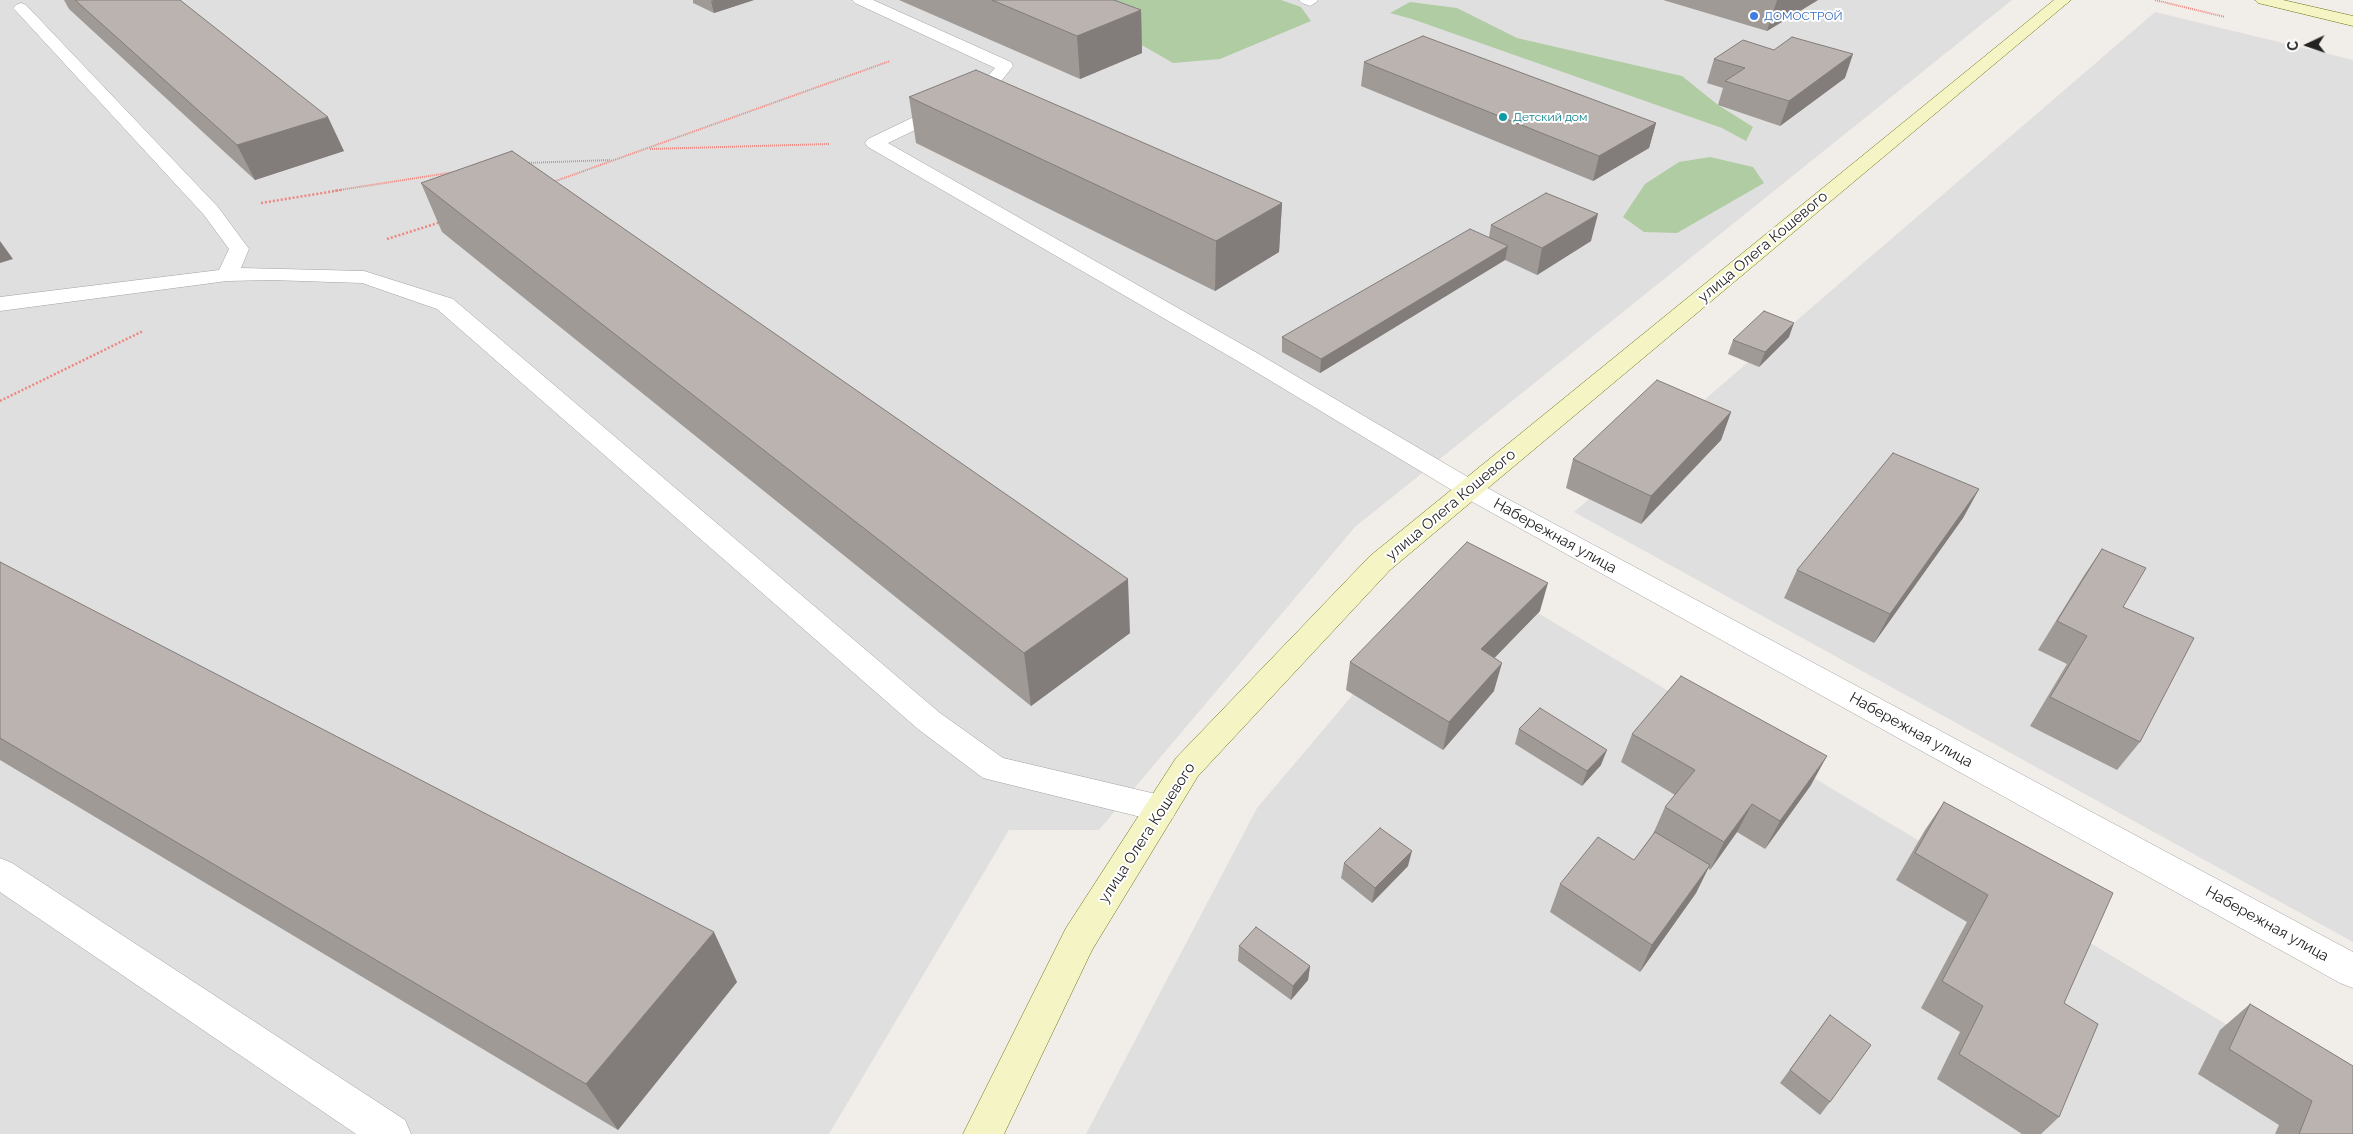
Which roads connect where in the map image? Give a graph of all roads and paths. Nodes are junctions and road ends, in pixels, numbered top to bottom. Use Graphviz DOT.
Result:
graph roads {
  1 [pos="860,0"];
  2 [pos="2063,0"];
  3 [pos="2263,0"];
  4 [pos="21,8"];
  5 [pos="2353,21"];
  6 [pos="948,40"];
  7 [pos="874,143"];
  8 [pos="647,149"];
  9 [pos="614,160"];
  10 [pos="520,163"];
  11 [pos="462,171"];
  12 [pos="551,183"];
  13 [pos="211,211"];
  14 [pos="441,221"];
  15 [pos="385,239"];
  16 [pos="227,275"];
  17 [pos="0,304"];
  18 [pos="149,328"];
  19 [pos="0,401"];
  20 [pos="1469,489"];
  21 [pos="1161,808"];
  22 [pos="0,873"];
  23 [pos="2353,971"];
  24 [pos="391,1134"];
  25 [pos="983,1134"];
  1 -- 6 [label="street"];
  2 -- 20 [label="main road, улица Олега Кошевого"];
  3 -- 5 [label="main road"];
  4 -- 13 [label="street"];
  6 -- 7 [label="street"];
  6 -- 8 [label="path"];
  7 -- 8 [label="path"];
  7 -- 20 [label="street, Набережная улица"];
  8 -- 9 [label="path"];
  9 -- 10 [label="path"];
  9 -- 12 [label="path"];
  11 -- 13 [label="path"];
  13 -- 16 [label="street"];
  14 -- 15 [label="path"];
  16 -- 17 [label="street"];
  16 -- 21 [label="street"];
  18 -- 19 [label="path"];
  20 -- 21 [label="main road, улица Олега Кошевого"];
  20 -- 23 [label="street, Набережная улица"];
  21 -- 25 [label="main road, улица Олега Кошевого"];
  22 -- 24 [label="street"];
}
